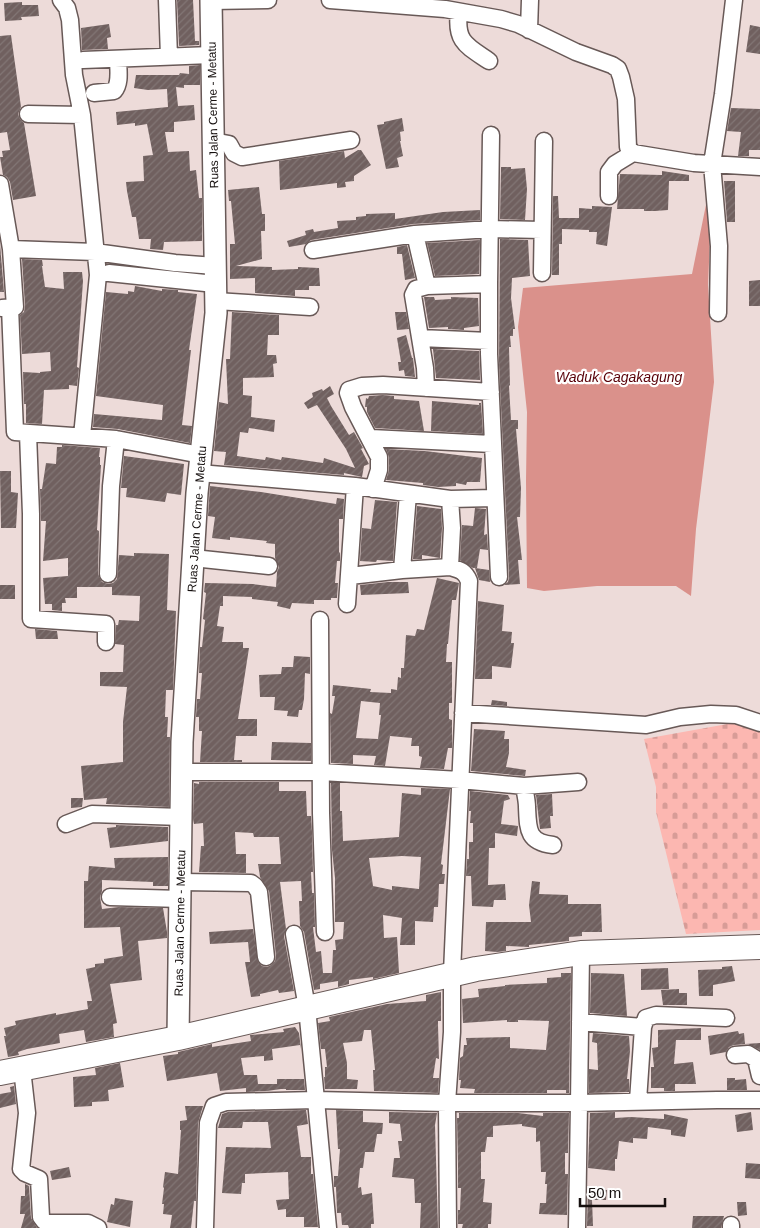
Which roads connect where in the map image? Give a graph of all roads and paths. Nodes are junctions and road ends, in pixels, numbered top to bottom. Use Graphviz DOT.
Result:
graph roads {
  1 [pos="61,0"];
  2 [pos="167,0"];
  3 [pos="268,0"];
  4 [pos="330,0"];
  5 [pos="530,0"];
  6 [pos="734,0"];
  7 [pos="211,1"];
  8 [pos="459,12"];
  9 [pos="529,30"];
  10 [pos="211,55"];
  11 [pos="169,56"];
  12 [pos="118,59"];
  13 [pos="83,60"];
  14 [pos="489,61"];
  15 [pos="94,93"];
  16 [pos="28,114"];
  17 [pos="82,115"];
  18 [pos="491,135"];
  19 [pos="352,140"];
  20 [pos="213,141"];
  21 [pos="544,141"];
  22 [pos="633,153"];
  23 [pos="712,164"];
  24 [pos="760,167"];
  25 [pos="0,184"];
  26 [pos="609,196"];
  27 [pos="490,229"];
  28 [pos="542,230"];
  29 [pos="415,234"];
  30 [pos="11,250"];
  31 [pos="313,250"];
  32 [pos="95,252"];
  33 [pos="109,273"];
  34 [pos="542,273"];
  35 [pos="215,283"];
  36 [pos="489,284"];
  37 [pos="427,286"];
  38 [pos="310,307"];
  39 [pos="5,308"];
  40 [pos="718,312"];
  41 [pos="420,338"];
  42 [pos="489,341"];
  43 [pos="426,388"];
  44 [pos="491,392"];
  45 [pos="14,433"];
  46 [pos="82,436"];
  47 [pos="370,438"];
  48 [pos="116,439"];
  49 [pos="492,444"];
  50 [pos="200,464"];
  51 [pos="355,486"];
  52 [pos="373,489"];
  53 [pos="408,494"];
  54 [pos="494,498"];
  55 [pos="450,499"];
  56 [pos="193,558"];
  57 [pos="269,566"];
  58 [pos="450,567"];
  59 [pos="402,570"];
  60 [pos="108,574"];
  61 [pos="350,576"];
  62 [pos="499,577"];
  63 [pos="347,604"];
  64 [pos="320,620"];
  65 [pos="106,642"];
  66 [pos="464,714"];
  67 [pos="760,723"];
  68 [pos="182,772"];
  69 [pos="321,772"];
  70 [pos="460,780"];
  71 [pos="578,782"];
  72 [pos="524,786"];
  73 [pos="181,817"];
  74 [pos="66,824"];
  75 [pos="553,845"];
  76 [pos="181,890"];
  77 [pos="110,897"];
  78 [pos="325,932"];
  79 [pos="294,934"];
  80 [pos="760,946"];
  81 [pos="581,953"];
  82 [pos="266,957"];
  83 [pos="452,973"];
  84 [pos="306,1008"];
  85 [pos="726,1018"];
  86 [pos="580,1022"];
  87 [pos="643,1028"];
  88 [pos="178,1038"];
  89 [pos="735,1055"];
  90 [pos="11,1071"];
  91 [pos="760,1076"];
  92 [pos="316,1100"];
  93 [pos="760,1100"];
  94 [pos="638,1101"];
  95 [pos="447,1102"];
  96 [pos="579,1103"];
  97 [pos="98,1228"];
  98 [pos="205,1228"];
  99 [pos="328,1228"];
  100 [pos="448,1228"];
  101 [pos="577,1228"];
  1 -- 17 [label="street"];
  2 -- 11 [label="street"];
  3 -- 7 [label="street"];
  4 -- 8 [label="street"];
  5 -- 9 [label="street"];
  6 -- 23 [label="street"];
  7 -- 10 [label="main road, Ruas Jalan Cerme - Metatu"];
  8 -- 9 [label="street"];
  8 -- 14 [label="street"];
  9 -- 22 [label="street"];
  10 -- 11 [label="street"];
  10 -- 20 [label="main road, Ruas Jalan Cerme - Metatu"];
  11 -- 12 [label="street"];
  12 -- 13 [label="street"];
  12 -- 15 [label="street"];
  16 -- 17 [label="street"];
  17 -- 32 [label="street"];
  18 -- 27 [label="street"];
  19 -- 20 [label="street"];
  20 -- 35 [label="main road, Ruas Jalan Cerme - Metatu"];
  21 -- 28 [label="street"];
  22 -- 23 [label="street"];
  22 -- 26 [label="street"];
  23 -- 24 [label="street"];
  23 -- 40 [label="street"];
  25 -- 30 [label="street"];
  27 -- 28 [label="street"];
  27 -- 29 [label="street"];
  27 -- 36 [label="street"];
  28 -- 34 [label="street"];
  29 -- 31 [label="street"];
  29 -- 37 [label="street"];
  30 -- 32 [label="street"];
  30 -- 39 [label="street"];
  32 -- 35 [label="street"];
  32 -- 46 [label="street"];
  33 -- 35 [label="street"];
  35 -- 38 [label="street"];
  35 -- 50 [label="main road, Ruas Jalan Cerme - Metatu"];
  36 -- 37 [label="street"];
  36 -- 42 [label="street"];
  37 -- 41 [label="street"];
  39 -- 45 [label="street"];
  41 -- 42 [label="street"];
  41 -- 43 [label="street"];
  42 -- 44 [label="street"];
  43 -- 44 [label="street"];
  43 -- 47 [label="street"];
  44 -- 49 [label="street"];
  45 -- 46 [label="street"];
  45 -- 65 [label="street"];
  46 -- 48 [label="street"];
  47 -- 49 [label="street"];
  47 -- 52 [label="street"];
  48 -- 50 [label="street"];
  48 -- 60 [label="street"];
  49 -- 54 [label="street"];
  50 -- 51 [label="street"];
  50 -- 56 [label="main road, Ruas Jalan Cerme - Metatu"];
  51 -- 52 [label="street"];
  51 -- 61 [label="street"];
  52 -- 53 [label="street"];
  53 -- 55 [label="street"];
  53 -- 59 [label="street"];
  54 -- 55 [label="street"];
  54 -- 62 [label="street"];
  55 -- 58 [label="street"];
  56 -- 57 [label="street"];
  56 -- 68 [label="main road, Ruas Jalan Cerme - Metatu"];
  58 -- 59 [label="street"];
  58 -- 66 [label="street"];
  59 -- 61 [label="street"];
  61 -- 63 [label="street"];
  64 -- 69 [label="street"];
  66 -- 67 [label="street"];
  66 -- 70 [label="street"];
  68 -- 69 [label="street"];
  68 -- 73 [label="main road, Ruas Jalan Cerme - Metatu"];
  69 -- 70 [label="street"];
  69 -- 78 [label="street"];
  70 -- 72 [label="street"];
  70 -- 83 [label="street"];
  71 -- 72 [label="street"];
  72 -- 75 [label="street"];
  73 -- 74 [label="street"];
  73 -- 76 [label="main road, Ruas Jalan Cerme - Metatu"];
  76 -- 77 [label="street"];
  76 -- 82 [label="street"];
  76 -- 88 [label="main road, Ruas Jalan Cerme - Metatu"];
  79 -- 84 [label="street"];
  80 -- 81 [label="highway"];
  81 -- 83 [label="highway"];
  81 -- 86 [label="street"];
  83 -- 84 [label="highway"];
  83 -- 95 [label="street"];
  84 -- 88 [label="highway"];
  84 -- 92 [label="street"];
  85 -- 87 [label="street"];
  86 -- 87 [label="street"];
  86 -- 96 [label="street"];
  87 -- 94 [label="street"];
  88 -- 90 [label="highway"];
  89 -- 91 [label="street"];
  90 -- 97 [label="street"];
  92 -- 95 [label="street"];
  92 -- 98 [label="street"];
  92 -- 99 [label="street"];
  93 -- 94 [label="street"];
  94 -- 96 [label="street"];
  95 -- 96 [label="street"];
  95 -- 100 [label="street"];
  96 -- 101 [label="street"];
}
